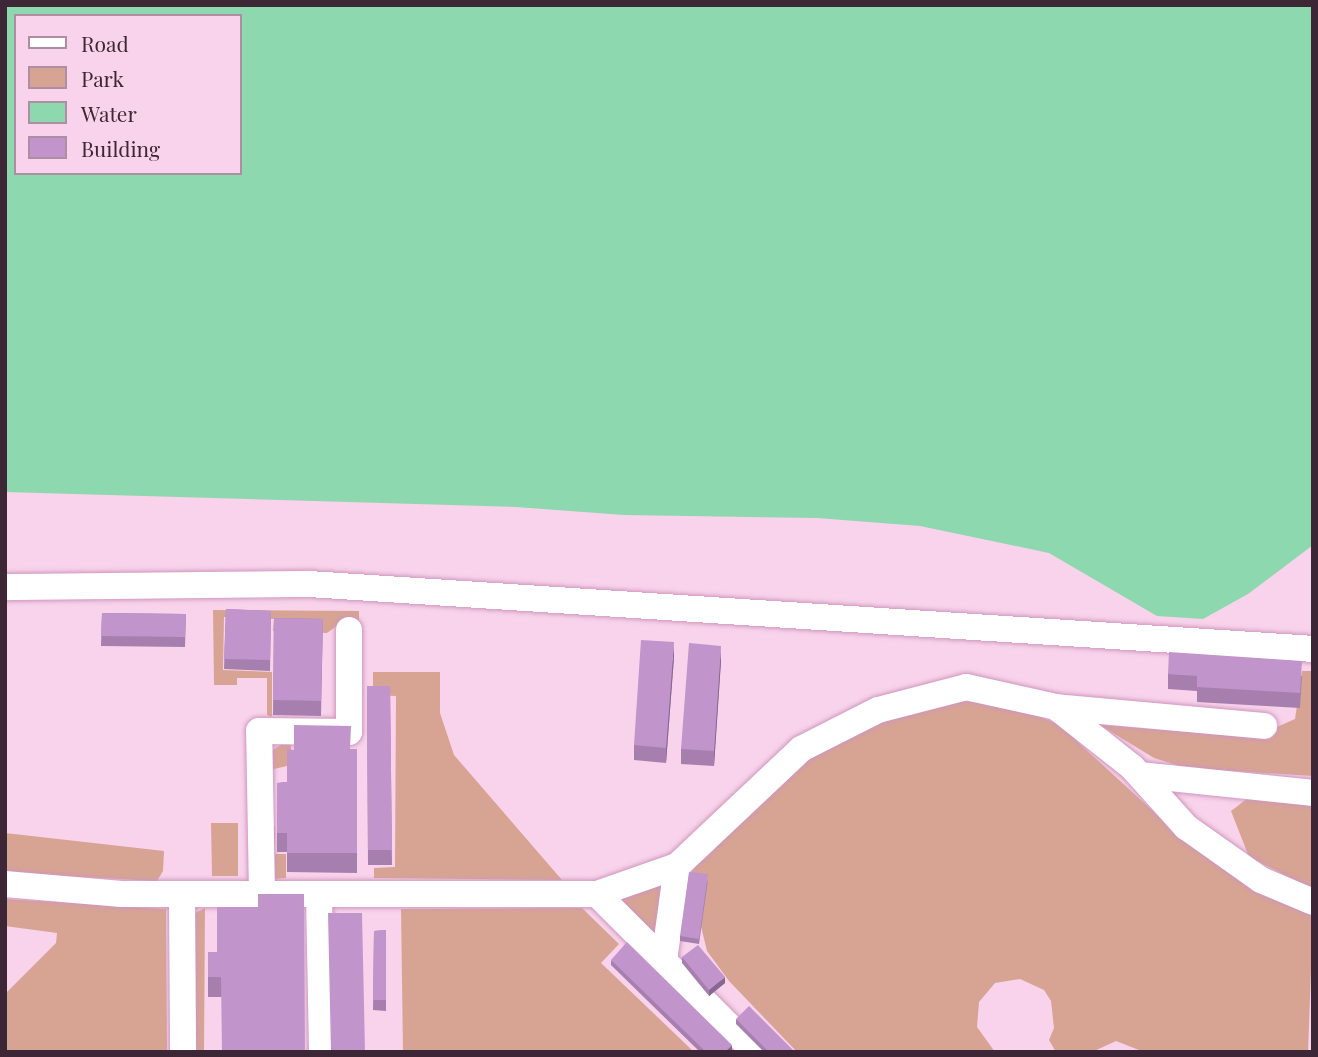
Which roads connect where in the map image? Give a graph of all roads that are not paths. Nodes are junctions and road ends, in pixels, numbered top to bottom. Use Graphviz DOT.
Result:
graph roads {
  1 [pos="5,587"];
  2 [pos="349,629"];
  3 [pos="1313,649"];
  4 [pos="1056,707"];
  5 [pos="1264,726"];
  6 [pos="1140,775"];
  7 [pos="1313,793"];
  8 [pos="677,866"];
  9 [pos="5,884"];
  10 [pos="597,894"];
  11 [pos="182,895"];
  12 [pos="262,895"];
  13 [pos="319,895"];
  14 [pos="1313,902"];
  15 [pos="664,961"];
  16 [pos="752,1051"];
  17 [pos="183,1052"];
  18 [pos="322,1052"];
  1 -- 3 [label="lane"];
  2 -- 12 [label="lane"];
  4 -- 5 [label="lane"];
  4 -- 6 [label="lane"];
  4 -- 8 [label="lane"];
  6 -- 7 [label="lane"];
  6 -- 14 [label="lane"];
  8 -- 10 [label="lane"];
  8 -- 15 [label="lane"];
  9 -- 11 [label="lane"];
  10 -- 13 [label="lane"];
  10 -- 15 [label="lane"];
  11 -- 12 [label="lane"];
  11 -- 17 [label="lane"];
  12 -- 13 [label="lane"];
  13 -- 18 [label="lane"];
  15 -- 16 [label="lane"];
}
